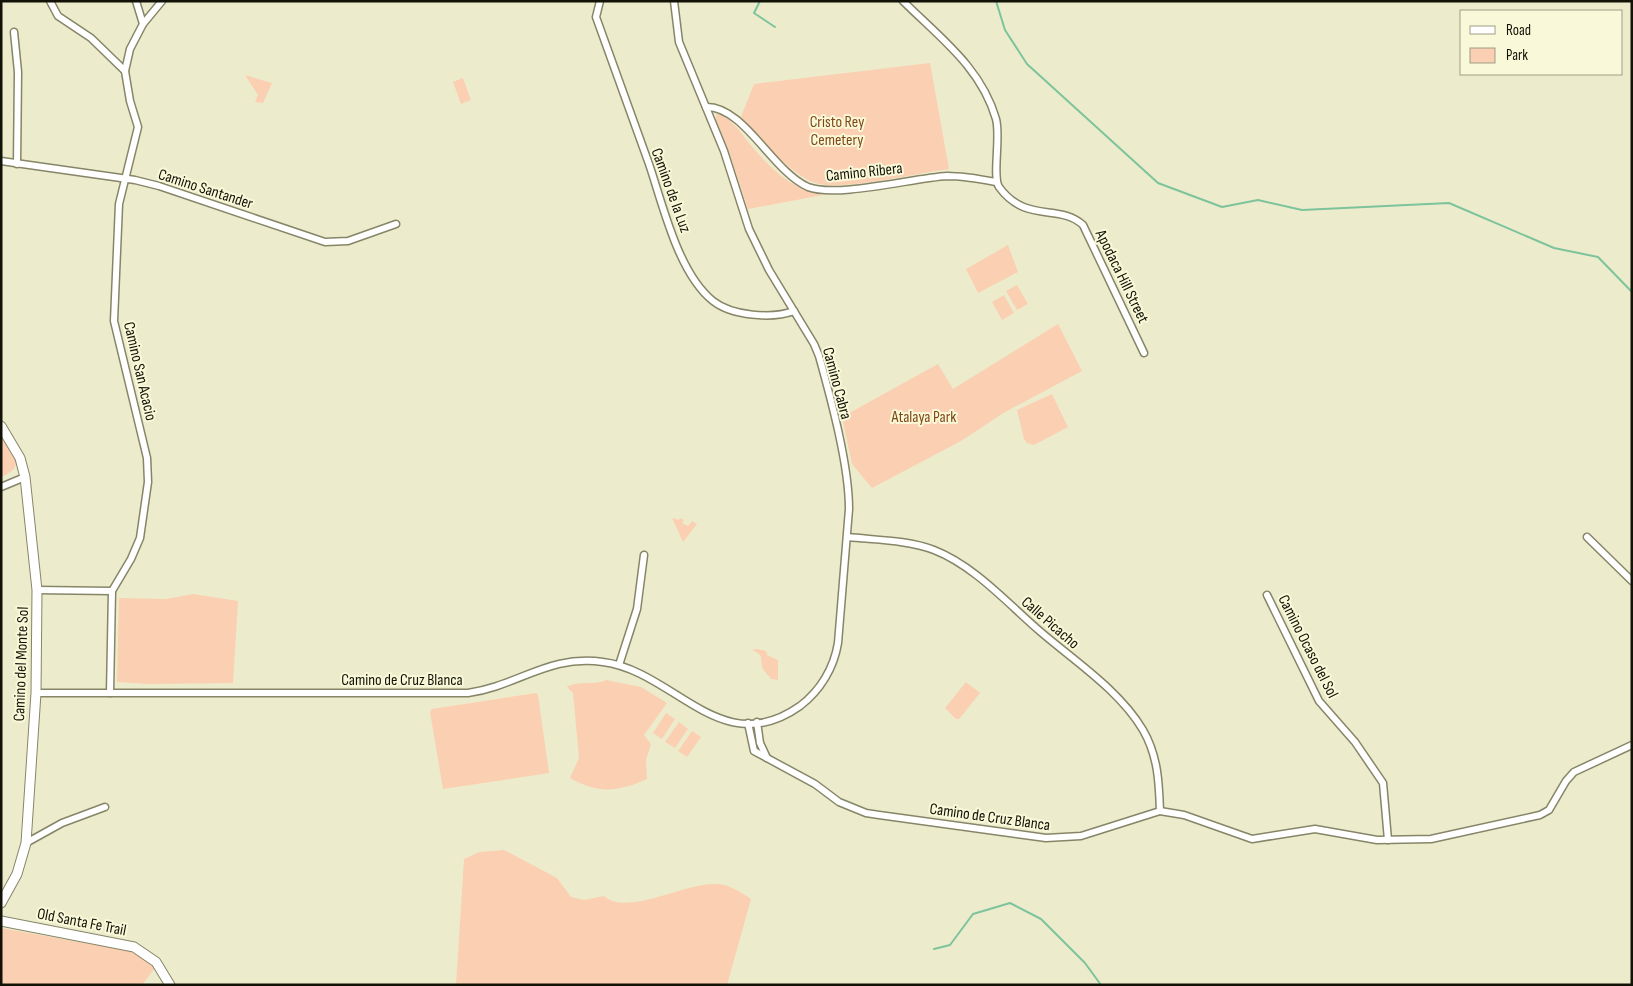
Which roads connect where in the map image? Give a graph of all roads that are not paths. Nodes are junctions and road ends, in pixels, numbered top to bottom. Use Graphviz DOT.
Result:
graph roads {
  1 [pos="50,1"];
  2 [pos="136,1"];
  3 [pos="162,1"];
  4 [pos="600,1"];
  5 [pos="674,1"];
  6 [pos="903,1"];
  7 [pos="143,24"];
  8 [pos="14,32"];
  9 [pos="125,71"];
  10 [pos="706,107"];
  11 [pos="1,161"];
  12 [pos="17,164"];
  13 [pos="126,180"];
  14 [pos="996,182"];
  15 [pos="396,224"];
  16 [pos="794,311"];
  17 [pos="1144,353"];
  18 [pos="1,426"];
  19 [pos="25,477"];
  20 [pos="1,487"];
  21 [pos="848,537"];
  22 [pos="1587,537"];
  23 [pos="644,555"];
  24 [pos="1632,581"];
  25 [pos="37,590"];
  26 [pos="112,591"];
  27 [pos="1268,595"];
  28 [pos="619,665"];
  29 [pos="36,693"];
  30 [pos="110,693"];
  31 [pos="752,723"];
  32 [pos="1632,745"];
  33 [pos="105,807"];
  34 [pos="1160,811"];
  35 [pos="1388,840"];
  36 [pos="26,843"];
  37 [pos="1,903"];
  38 [pos="1,921"];
  39 [pos="170,984"];
  1 -- 9 [label="street"];
  2 -- 7 [label="street"];
  3 -- 7 [label="street, Camino San Acacio"];
  4 -- 16 [label="street, Camino de la Luz"];
  5 -- 10 [label="street, Camino Cabra"];
  6 -- 14 [label="street"];
  7 -- 9 [label="street, Camino San Acacio"];
  8 -- 12 [label="street"];
  9 -- 13 [label="street, Camino San Acacio"];
  10 -- 14 [label="street, Camino Ribera"];
  10 -- 16 [label="street, Camino Cabra"];
  11 -- 12 [label="street, Camino Santander"];
  12 -- 13 [label="street, Camino Santander"];
  13 -- 15 [label="street, Camino Santander"];
  13 -- 26 [label="street, Camino San Acacio"];
  14 -- 17 [label="street, Apodaca Hill Street"];
  16 -- 21 [label="street, Camino Cabra"];
  18 -- 19 [label="street, Camino del Monte Sol"];
  19 -- 20 [label="street"];
  19 -- 25 [label="street, Camino del Monte Sol"];
  21 -- 31 [label="street, Camino Cabra"];
  21 -- 34 [label="street, Calle Picacho"];
  22 -- 24 [label="street"];
  23 -- 28 [label="street"];
  25 -- 26 [label="street"];
  25 -- 29 [label="street, Camino del Monte Sol"];
  26 -- 30 [label="street, Camino San Acacio"];
  27 -- 35 [label="street, Camino Ocaso del Sol"];
  28 -- 30 [label="street, Camino de Cruz Blanca"];
  28 -- 31 [label="street, Camino de Cruz Blanca"];
  29 -- 30 [label="street, Camino de Cruz Blanca"];
  29 -- 36 [label="street, Camino del Monte Sol"];
  31 -- 34 [label="street, Camino de Cruz Blanca"];
  32 -- 35 [label="street, Camino de Cruz Blanca"];
  33 -- 36 [label="street"];
  34 -- 35 [label="street, Camino de Cruz Blanca"];
  36 -- 37 [label="street, Camino del Monte Sol"];
  38 -- 39 [label="street, Old Santa Fe Trail"];
}
